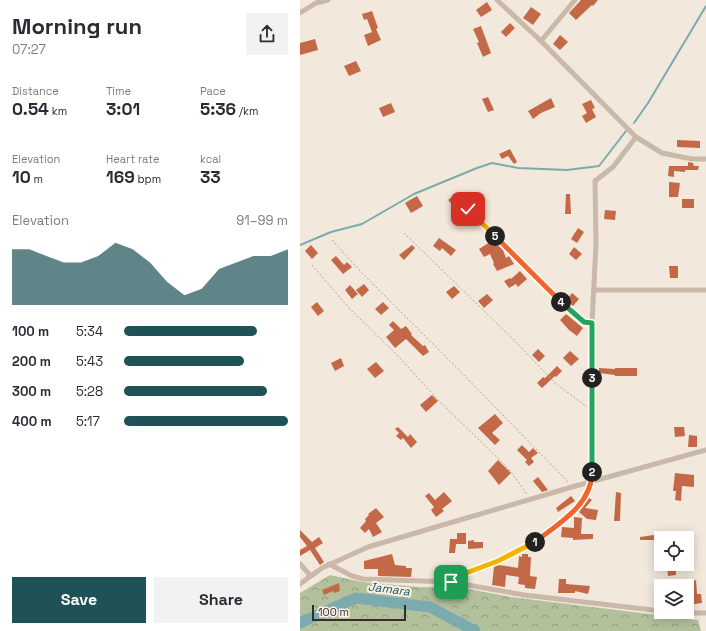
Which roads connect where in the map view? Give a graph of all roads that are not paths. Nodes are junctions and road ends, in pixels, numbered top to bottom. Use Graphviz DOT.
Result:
graph roads {
  1 [pos="328,0"];
  2 [pos="497,0"];
  3 [pos="575,0"];
  4 [pos="300,12"];
  5 [pos="541,41"];
  6 [pos="636,137"];
  7 [pos="706,159"];
  8 [pos="468,209"];
  9 [pos="594,290"];
  10 [pos="706,290"];
  11 [pos="592,323"];
  12 [pos="706,450"];
  13 [pos="592,481"];
  14 [pos="300,564"];
  15 [pos="329,564"];
  16 [pos="311,576"];
  17 [pos="300,580"];
  18 [pos="451,582"];
  19 [pos="300,584"];
  20 [pos="654,610"];
  21 [pos="694,613"];
  22 [pos="706,613"];
  1 -- 4 [label="street"];
  2 -- 5 [label="street"];
  3 -- 5 [label="street"];
  5 -- 6 [label="street"];
  6 -- 7 [label="street"];
  6 -- 9 [label="street"];
  8 -- 11 [label="street"];
  9 -- 10 [label="street"];
  9 -- 11 [label="street"];
  11 -- 13 [label="street"];
  12 -- 13 [label="street"];
  13 -- 15 [label="street"];
  13 -- 18 [label="street"];
  14 -- 16 [label="street"];
  15 -- 16 [label="street"];
  15 -- 18 [label="street"];
  16 -- 17 [label="street"];
  16 -- 19 [label="street"];
  18 -- 20 [label="street"];
  21 -- 22 [label="street"];
}
